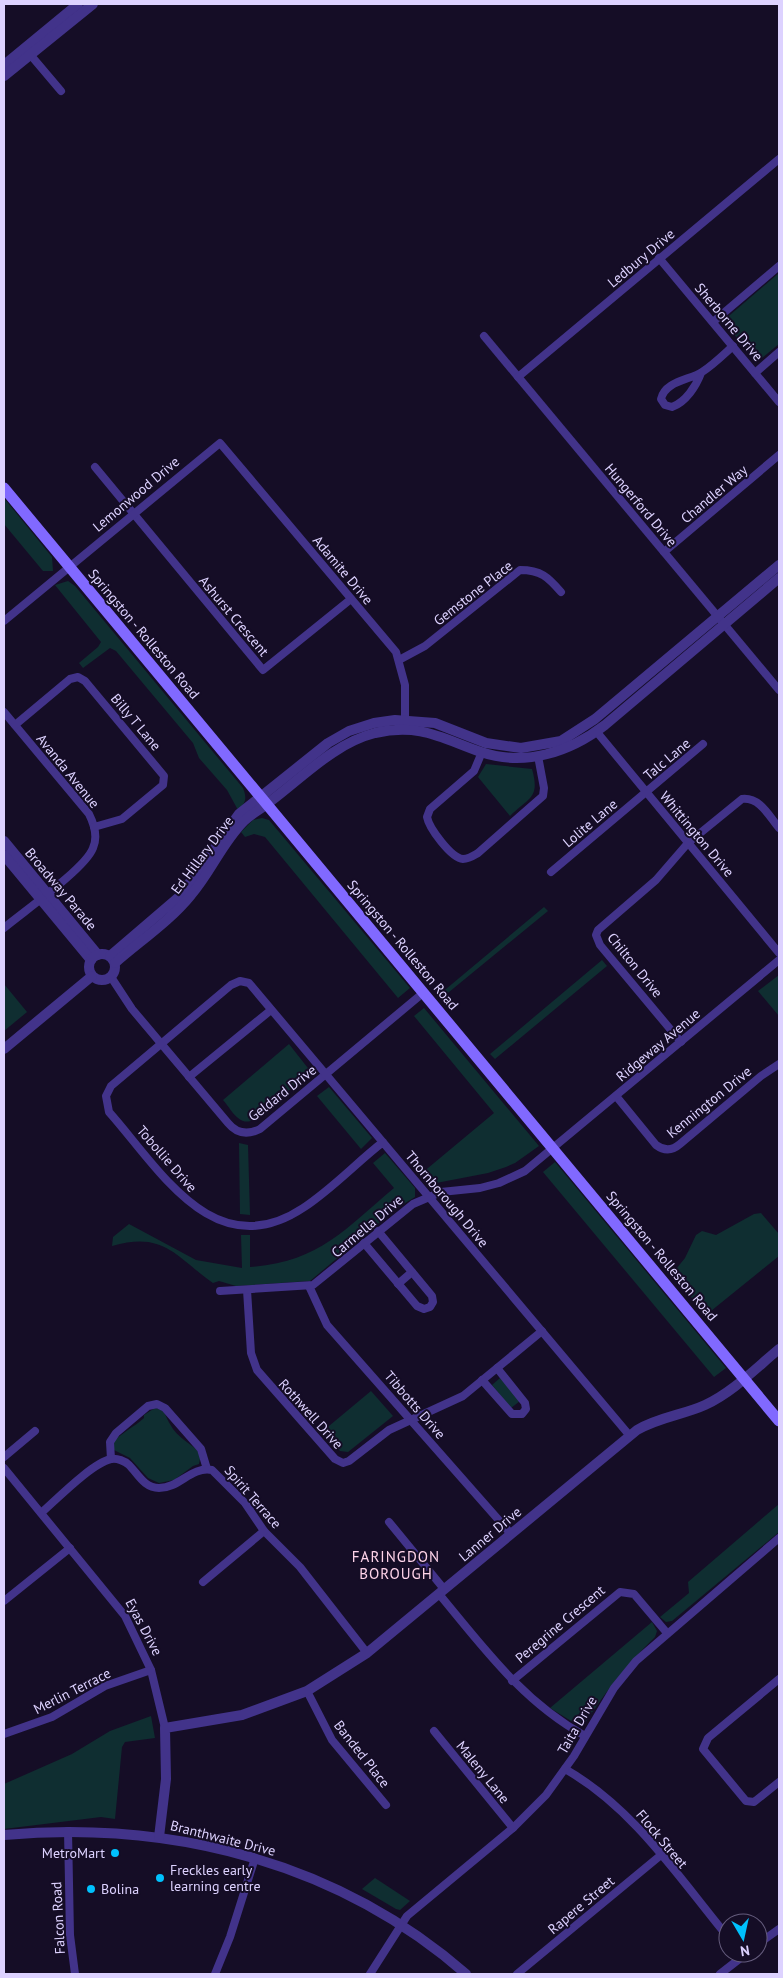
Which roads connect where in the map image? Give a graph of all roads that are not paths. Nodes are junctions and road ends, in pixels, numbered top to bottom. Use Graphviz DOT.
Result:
graph roads {
  1 [pos="78,4"];
  2 [pos="93,4"];
  3 [pos="28,52"];
  4 [pos="4,65"];
  5 [pos="4,76"];
  6 [pos="61,92"];
  7 [pos="779,159"];
  8 [pos="659,258"];
  9 [pos="779,266"];
  10 [pos="713,322"];
  11 [pos="484,336"];
  12 [pos="732,346"];
  13 [pos="779,352"];
  14 [pos="701,373"];
  15 [pos="755,373"];
  16 [pos="518,377"];
  17 [pos="779,402"];
  18 [pos="220,442"];
  19 [pos="779,456"];
  20 [pos="95,467"];
  21 [pos="4,488"];
  22 [pos="133,514"];
  23 [pos="664,552"];
  24 [pos="779,565"];
  25 [pos="69,566"];
  26 [pos="779,578"];
  27 [pos="561,592"];
  28 [pos="351,599"];
  29 [pos="721,620"];
  30 [pos="4,621"];
  31 [pos="685,650"];
  32 [pos="399,660"];
  33 [pos="779,690"];
  34 [pos="4,712"];
  35 [pos="15,725"];
  36 [pos="405,725"];
  37 [pos="596,732"];
  38 [pos="704,744"];
  39 [pos="482,752"];
  40 [pos="538,756"];
  41 [pos="646,792"];
  42 [pos="264,800"];
  43 [pos="94,827"];
  44 [pos="779,828"];
  45 [pos="4,841"];
  46 [pos="688,843"];
  47 [pos="4,855"];
  48 [pos="551,872"];
  49 [pos="43,895"];
  50 [pos="4,928"];
  51 [pos="779,953"];
  52 [pos="94,957"];
  53 [pos="112,959"];
  54 [pos="779,960"];
  55 [pos="92,976"];
  56 [pos="111,977"];
  57 [pos="244,981"];
  58 [pos="423,993"];
  59 [pos="271,1010"];
  60 [pos="681,1042"];
  61 [pos="161,1044"];
  62 [pos="4,1049"];
  63 [pos="779,1064"];
  64 [pos="326,1074"];
  65 [pos="189,1077"];
  66 [pos="616,1096"];
  67 [pos="383,1142"];
  68 [pos="553,1149"];
  69 [pos="428,1196"];
  70 [pos="378,1231"];
  71 [pos="364,1243"];
  72 [pos="412,1272"];
  73 [pos="398,1284"];
  74 [pos="310,1286"];
  75 [pos="220,1290"];
  76 [pos="247,1290"];
  77 [pos="542,1331"];
  78 [pos="779,1349"];
  79 [pos="497,1368"];
  80 [pos="744,1378"];
  81 [pos="482,1380"];
  82 [pos="411,1420"];
  83 [pos="779,1421"];
  84 [pos="35,1431"];
  85 [pos="630,1436"];
  86 [pos="4,1457"];
  87 [pos="111,1459"];
  88 [pos="4,1468"];
  89 [pos="207,1470"];
  90 [pos="40,1513"];
  91 [pos="389,1522"];
  92 [pos="264,1531"];
  93 [pos="511,1534"];
  94 [pos="779,1538"];
  95 [pos="70,1548"];
  96 [pos="203,1582"];
  97 [pos="442,1592"];
  98 [pos="4,1601"];
  99 [pos="667,1633"];
  100 [pos="367,1653"];
  101 [pos="151,1670"];
  102 [pos="779,1679"];
  103 [pos="512,1681"];
  104 [pos="306,1691"];
  105 [pos="165,1728"];
  106 [pos="434,1731"];
  107 [pos="4,1734"];
  108 [pos="585,1736"];
  109 [pos="565,1769"];
  110 [pos="779,1782"];
  111 [pos="386,1805"];
  112 [pos="513,1828"];
  113 [pos="68,1831"];
  114 [pos="4,1835"];
  115 [pos="159,1837"];
  116 [pos="661,1855"];
  117 [pos="255,1858"];
  118 [pos="718,1925"];
  119 [pos="400,1926"];
  120 [pos="779,1929"];
  121 [pos="768,1937"];
  122 [pos="733,1963"];
  123 [pos="75,1974"];
  124 [pos="215,1974"];
  125 [pos="370,1974"];
  126 [pos="466,1974"];
  127 [pos="517,1974"];
  128 [pos="720,1974"];
  1 -- 3 [label="street"];
  2 -- 3 [label="street"];
  3 -- 4 [label="street"];
  3 -- 5 [label="street"];
  3 -- 6 [label="street"];
  7 -- 8 [label="street, Ledbury Drive"];
  8 -- 10 [label="street, Sherborne Drive"];
  8 -- 16 [label="street, Ledbury Drive"];
  9 -- 10 [label="street"];
  10 -- 12 [label="street, Sherborne Drive"];
  11 -- 16 [label="street, Hungerford Drive"];
  12 -- 14 [label="street"];
  12 -- 15 [label="street, Sherborne Drive"];
  13 -- 15 [label="street"];
  14 -- 14 [label="street"];
  15 -- 17 [label="street, Sherborne Drive"];
  16 -- 23 [label="street, Hungerford Drive"];
  18 -- 22 [label="street, Lemonwood Drive"];
  18 -- 28 [label="street, Adamite Drive"];
  19 -- 23 [label="street, Chandler Way"];
  20 -- 22 [label="street"];
  21 -- 25 [label="main road, Springston - Rolleston Road"];
  22 -- 25 [label="street, Lemonwood Drive"];
  22 -- 28 [label="street, Ashurst Crescent"];
  23 -- 29 [label="street, Hungerford Drive"];
  24 -- 29 [label="street"];
  25 -- 30 [label="street, Lemonwood Drive"];
  25 -- 42 [label="main road, Springston - Rolleston Road"];
  26 -- 29 [label="street"];
  27 -- 32 [label="street, Gemstone Place"];
  28 -- 32 [label="street, Adamite Drive"];
  29 -- 31 [label="street"];
  29 -- 33 [label="street, Hungerford Drive"];
  31 -- 36 [label="street"];
  31 -- 37 [label="street"];
  32 -- 36 [label="street, Adamite Drive"];
  34 -- 35 [label="street, Avanda Avenue"];
  35 -- 43 [label="street, Avanda Avenue"];
  35 -- 43 [label="street, Billy T Lane"];
  36 -- 39 [label="street"];
  36 -- 42 [label="street, Ed Hillary Drive"];
  37 -- 40 [label="street"];
  37 -- 41 [label="street, Whittington Drive"];
  38 -- 41 [label="street, Talc Lane"];
  39 -- 40 [label="street"];
  39 -- 40 [label="street"];
  41 -- 46 [label="street, Whittington Drive"];
  41 -- 48 [label="street, Lolite Lane"];
  42 -- 53 [label="street, Ed Hillary Drive"];
  42 -- 58 [label="main road, Springston - Rolleston Road"];
  43 -- 49 [label="street, Avanda Avenue"];
  44 -- 46 [label="street"];
  45 -- 49 [label="street, Broadway Parade"];
  46 -- 51 [label="street, Whittington Drive"];
  46 -- 60 [label="street, Chilton Drive"];
  47 -- 49 [label="street, Broadway Parade"];
  49 -- 50 [label="street, Avanda Avenue"];
  49 -- 52 [label="street, Broadway Parade"];
  52 -- 53 [label="street"];
  52 -- 55 [label="street"];
  53 -- 56 [label="street"];
  54 -- 60 [label="street, Ridgeway Avenue"];
  55 -- 56 [label="street"];
  55 -- 62 [label="street"];
  56 -- 61 [label="street, Geldard Drive"];
  57 -- 59 [label="street, Thornborough Drive"];
  57 -- 61 [label="street, Tobollie Drive"];
  58 -- 64 [label="street, Geldard Drive"];
  58 -- 68 [label="main road, Springston - Rolleston Road"];
  59 -- 64 [label="street, Thornborough Drive"];
  59 -- 65 [label="street"];
  60 -- 66 [label="street, Ridgeway Avenue"];
  61 -- 65 [label="street, Geldard Drive"];
  61 -- 67 [label="street, Tobollie Drive"];
  63 -- 66 [label="street, Kennington Drive"];
  64 -- 65 [label="street, Geldard Drive"];
  64 -- 67 [label="street, Thornborough Drive"];
  66 -- 68 [label="street, Ridgeway Avenue"];
  67 -- 69 [label="street, Thornborough Drive"];
  68 -- 69 [label="street, Carmella Drive"];
  68 -- 80 [label="main road, Springston - Rolleston Road"];
  69 -- 70 [label="street, Carmella Drive"];
  69 -- 77 [label="street, Thornborough Drive"];
  70 -- 71 [label="street, Carmella Drive"];
  70 -- 72 [label="street"];
  71 -- 73 [label="street"];
  71 -- 74 [label="street, Carmella Drive"];
  72 -- 73 [label="street"];
  72 -- 73 [label="street"];
  74 -- 76 [label="street"];
  74 -- 82 [label="street, Tibbotts Drive"];
  75 -- 76 [label="street"];
  76 -- 82 [label="street, Rothwell Drive"];
  77 -- 79 [label="street, Rothwell Drive"];
  77 -- 85 [label="street, Thornborough Drive"];
  78 -- 80 [label="street, Lanner Drive"];
  79 -- 81 [label="street, Rothwell Drive"];
  79 -- 81 [label="street"];
  80 -- 83 [label="main road, Springston - Rolleston Road"];
  80 -- 85 [label="street, Lanner Drive"];
  81 -- 82 [label="street, Rothwell Drive"];
  82 -- 93 [label="street, Tibbotts Drive"];
  84 -- 86 [label="street"];
  85 -- 93 [label="street, Lanner Drive"];
  87 -- 89 [label="street, Spirit Terrace"];
  87 -- 89 [label="street"];
  87 -- 90 [label="street"];
  88 -- 90 [label="street, Eyas Drive"];
  89 -- 92 [label="street, Spirit Terrace"];
  90 -- 95 [label="street, Eyas Drive"];
  91 -- 97 [label="street"];
  92 -- 96 [label="street"];
  92 -- 100 [label="street, Spirit Terrace"];
  93 -- 97 [label="street, Lanner Drive"];
  94 -- 99 [label="street, Taita Drive"];
  95 -- 98 [label="street"];
  95 -- 101 [label="street, Eyas Drive"];
  97 -- 100 [label="street, Lanner Drive"];
  97 -- 103 [label="street"];
  99 -- 103 [label="street, Peregrine Crescent"];
  99 -- 108 [label="street, Taita Drive"];
  100 -- 104 [label="street, Lanner Drive"];
  101 -- 105 [label="street, Eyas Drive"];
  101 -- 107 [label="street, Merlin Terrace"];
  102 -- 110 [label="street"];
  103 -- 108 [label="street"];
  104 -- 105 [label="street, Lanner Drive"];
  104 -- 111 [label="street, Banded Place"];
  105 -- 115 [label="street, Eyas Drive"];
  106 -- 112 [label="street, Maleny Lane"];
  108 -- 109 [label="street, Taita Drive"];
  109 -- 112 [label="street, Taita Drive"];
  109 -- 116 [label="street, Flock Street"];
  112 -- 119 [label="street, Taita Drive"];
  113 -- 114 [label="street, Branthwaite Drive"];
  113 -- 115 [label="street, Branthwaite Drive"];
  113 -- 123 [label="street, Falcon Road"];
  115 -- 117 [label="street, Branthwaite Drive"];
  116 -- 118 [label="street, Flock Street"];
  116 -- 127 [label="street, Rapere Street"];
  117 -- 119 [label="street, Branthwaite Drive"];
  117 -- 124 [label="street"];
  119 -- 125 [label="street, Taita Drive"];
  119 -- 126 [label="street, Branthwaite Drive"];
  120 -- 121 [label="street"];
  122 -- 128 [label="street"];
}
